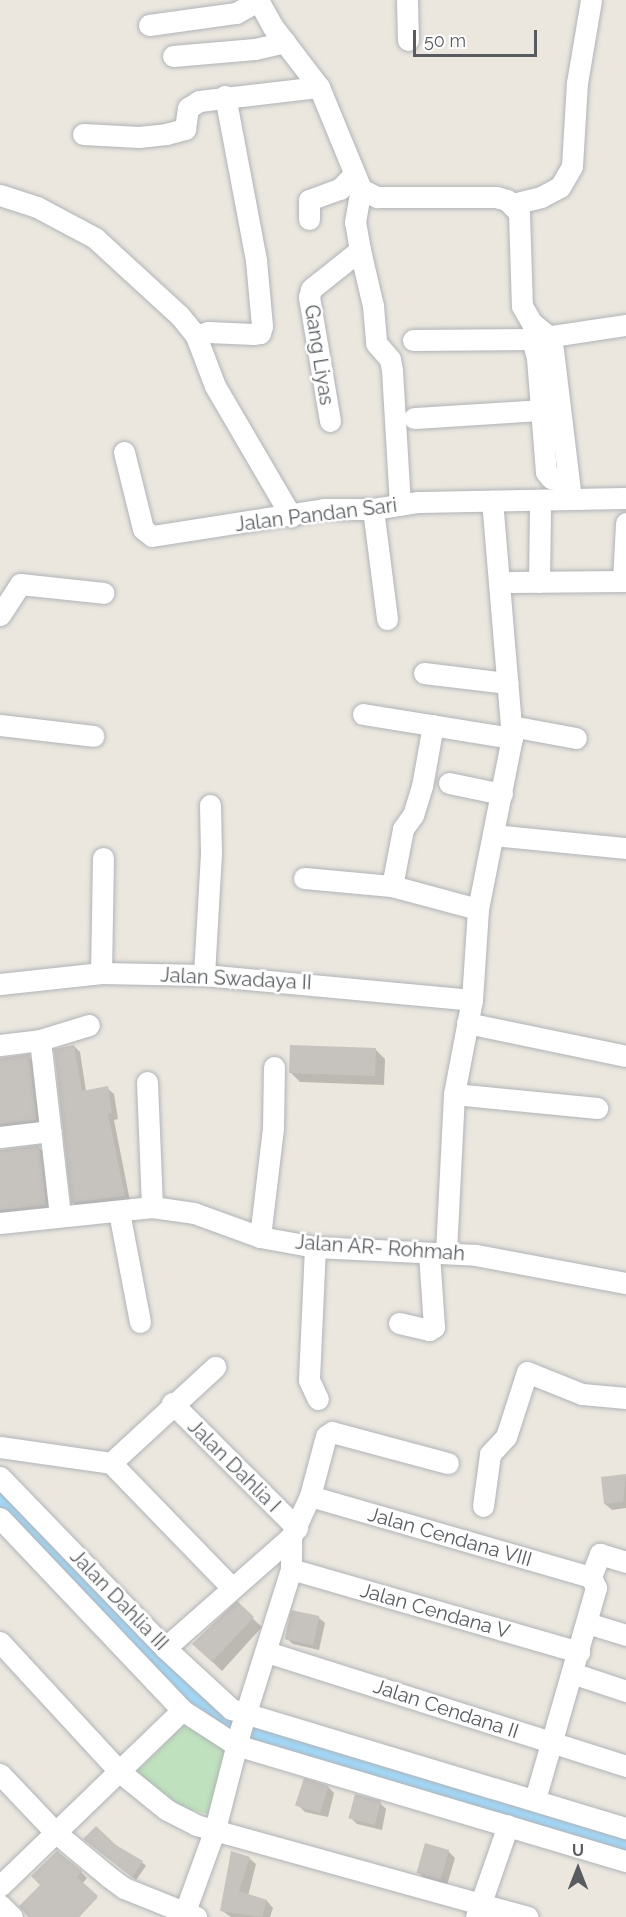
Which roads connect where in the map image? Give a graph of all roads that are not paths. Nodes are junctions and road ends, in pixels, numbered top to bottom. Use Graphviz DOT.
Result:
graph roads {
  1 [pos="258,0"];
  2 [pos="407,0"];
  3 [pos="591,0"];
  4 [pos="149,25"];
  5 [pos="408,40"];
  6 [pos="285,42"];
  7 [pos="173,56"];
  8 [pos="319,87"];
  9 [pos="225,96"];
  10 [pos="83,134"];
  11 [pos="357,190"];
  12 [pos="0,195"];
  13 [pos="513,204"];
  14 [pos="309,219"];
  15 [pos="360,250"];
  16 [pos="626,325"];
  17 [pos="196,336"];
  18 [pos="539,337"];
  19 [pos="413,340"];
  20 [pos="542,410"];
  21 [pos="414,418"];
  22 [pos="330,421"];
  23 [pos="124,452"];
  24 [pos="570,490"];
  25 [pos="626,498"];
  26 [pos="492,501"];
  27 [pos="400,505"];
  28 [pos="373,510"];
  29 [pos="540,511"];
  30 [pos="291,516"];
  31 [pos="626,523"];
  32 [pos="625,581"];
  33 [pos="510,582"];
  34 [pos="539,582"];
  35 [pos="104,593"];
  36 [pos="0,615"];
  37 [pos="387,619"];
  38 [pos="424,673"];
  39 [pos="507,683"];
  40 [pos="363,714"];
  41 [pos="0,725"];
  42 [pos="432,725"];
  43 [pos="511,732"];
  44 [pos="93,736"];
  45 [pos="576,738"];
  46 [pos="448,783"];
  47 [pos="502,794"];
  48 [pos="210,805"];
  49 [pos="492,835"];
  50 [pos="626,848"];
  51 [pos="103,858"];
  52 [pos="304,878"];
  53 [pos="392,886"];
  54 [pos="478,909"];
  55 [pos="101,973"];
  56 [pos="204,975"];
  57 [pos="0,984"];
  58 [pos="472,1000"];
  59 [pos="466,1023"];
  60 [pos="89,1025"];
  61 [pos="40,1040"];
  62 [pos="0,1045"];
  63 [pos="626,1056"];
  64 [pos="274,1067"];
  65 [pos="147,1082"];
  66 [pos="454,1094"];
  67 [pos="597,1108"];
  68 [pos="51,1131"];
  69 [pos="0,1137"];
  70 [pos="152,1207"];
  71 [pos="109,1212"];
  72 [pos="60,1215"];
  73 [pos="0,1223"];
  74 [pos="260,1237"];
  75 [pos="315,1247"];
  76 [pos="438,1252"];
  77 [pos="626,1283"];
  78 [pos="140,1322"];
  79 [pos="399,1323"];
  80 [pos="215,1367"];
  81 [pos="626,1398"];
  82 [pos="318,1399"];
  83 [pos="172,1403"];
  84 [pos="0,1447"];
  85 [pos="111,1463"];
  86 [pos="448,1463"];
  87 [pos="0,1477"];
  88 [pos="310,1496"];
  89 [pos="483,1506"];
  90 [pos="0,1518"];
  91 [pos="294,1532"];
  92 [pos="626,1562"];
  93 [pos="291,1569"];
  94 [pos="591,1577"];
  95 [pos="226,1582"];
  96 [pos="586,1623"];
  97 [pos="626,1635"];
  98 [pos="0,1642"];
  99 [pos="165,1648"];
  100 [pos="267,1652"];
  101 [pos="579,1652"];
  102 [pos="572,1673"];
  103 [pos="626,1691"];
  104 [pos="182,1710"];
  105 [pos="240,1732"];
  106 [pos="553,1743"];
  107 [pos="626,1766"];
  108 [pos="120,1772"];
  109 [pos="0,1774"];
  110 [pos="535,1799"];
  111 [pos="508,1825"];
  112 [pos="626,1828"];
  113 [pos="214,1829"];
  114 [pos="55,1832"];
  115 [pos="626,1861"];
  116 [pos="0,1886"];
  117 [pos="0,1905"];
  118 [pos="478,1910"];
  119 [pos="187,1916"];
  120 [pos="12,1917"];
  121 [pos="527,1917"];
  1 -- 4 [label="street"];
  1 -- 6 [label="street"];
  2 -- 5 [label="street"];
  3 -- 13 [label="street"];
  6 -- 7 [label="street"];
  6 -- 8 [label="street"];
  8 -- 9 [label="street"];
  8 -- 11 [label="street"];
  9 -- 10 [label="street"];
  9 -- 17 [label="street"];
  11 -- 13 [label="street"];
  11 -- 14 [label="street"];
  11 -- 15 [label="street"];
  12 -- 17 [label="street"];
  13 -- 18 [label="street"];
  15 -- 22 [label="street, Gang Liyas"];
  15 -- 27 [label="street"];
  16 -- 18 [label="street"];
  17 -- 30 [label="street"];
  18 -- 19 [label="street"];
  18 -- 20 [label="street"];
  18 -- 24 [label="street"];
  20 -- 21 [label="street"];
  20 -- 24 [label="street"];
  23 -- 30 [label="street, Jalan Pandan Sari"];
  24 -- 25 [label="street, Jalan Pandan Sari"];
  24 -- 26 [label="street, Jalan Pandan Sari"];
  26 -- 27 [label="street, Jalan Pandan Sari"];
  26 -- 39 [label="street"];
  27 -- 28 [label="street, Jalan Pandan Sari"];
  28 -- 30 [label="street, Jalan Pandan Sari"];
  28 -- 37 [label="street"];
  29 -- 34 [label="street"];
  31 -- 32 [label="street"];
  32 -- 34 [label="street"];
  33 -- 34 [label="street"];
  35 -- 36 [label="street"];
  38 -- 39 [label="street"];
  39 -- 43 [label="street"];
  40 -- 42 [label="street"];
  41 -- 44 [label="street"];
  42 -- 43 [label="street"];
  42 -- 53 [label="street"];
  43 -- 45 [label="street"];
  43 -- 47 [label="street"];
  46 -- 47 [label="street"];
  47 -- 49 [label="street"];
  48 -- 56 [label="street"];
  49 -- 50 [label="street"];
  49 -- 54 [label="street"];
  51 -- 55 [label="street"];
  52 -- 53 [label="street"];
  53 -- 54 [label="street"];
  54 -- 58 [label="street"];
  55 -- 56 [label="street, Jalan Swadaya II"];
  55 -- 57 [label="street, Jalan Swadaya II"];
  56 -- 58 [label="street, Jalan Swadaya II"];
  58 -- 59 [label="street"];
  59 -- 63 [label="street"];
  59 -- 66 [label="street"];
  60 -- 61 [label="street"];
  61 -- 62 [label="street"];
  61 -- 68 [label="street"];
  64 -- 74 [label="street"];
  65 -- 70 [label="street"];
  66 -- 67 [label="street"];
  66 -- 76 [label="street"];
  68 -- 69 [label="street"];
  68 -- 72 [label="street"];
  70 -- 71 [label="street, Jalan AR- Rohmah"];
  70 -- 74 [label="street, Jalan AR- Rohmah"];
  71 -- 72 [label="street, Jalan AR- Rohmah"];
  71 -- 78 [label="street"];
  72 -- 73 [label="street, Jalan AR- Rohmah"];
  74 -- 75 [label="street, Jalan AR- Rohmah"];
  75 -- 76 [label="street, Jalan AR- Rohmah"];
  75 -- 82 [label="street"];
  76 -- 77 [label="street, Jalan AR- Rohmah"];
  76 -- 79 [label="street"];
  80 -- 83 [label="street"];
  81 -- 89 [label="street"];
  83 -- 85 [label="street"];
  83 -- 91 [label="street, Jalan Dahlia I"];
  84 -- 85 [label="street"];
  85 -- 95 [label="street"];
  86 -- 88 [label="street"];
  87 -- 99 [label="street, Jalan Dahlia III"];
  88 -- 91 [label="street"];
  88 -- 94 [label="street, Jalan Cendana VIII"];
  90 -- 104 [label="street"];
  91 -- 93 [label="street"];
  91 -- 95 [label="street"];
  92 -- 94 [label="street"];
  93 -- 100 [label="street"];
  93 -- 101 [label="street, Jalan Cendana V"];
  94 -- 96 [label="street"];
  95 -- 99 [label="street"];
  96 -- 97 [label="street"];
  96 -- 101 [label="street"];
  98 -- 108 [label="street"];
  99 -- 105 [label="street, Jalan Dahlia III"];
  100 -- 105 [label="street"];
  100 -- 106 [label="street, Jalan Cendana II"];
  101 -- 102 [label="street"];
  102 -- 103 [label="street"];
  102 -- 106 [label="street"];
  104 -- 105 [label="street"];
  104 -- 108 [label="street"];
  105 -- 110 [label="street"];
  105 -- 111 [label="street"];
  105 -- 113 [label="street"];
  106 -- 107 [label="street, Jalan Cendana II"];
  106 -- 110 [label="street"];
  108 -- 113 [label="street"];
  108 -- 114 [label="street"];
  109 -- 114 [label="street"];
  110 -- 112 [label="street"];
  111 -- 115 [label="street"];
  111 -- 118 [label="street"];
  113 -- 118 [label="street"];
  113 -- 119 [label="street"];
  114 -- 116 [label="street"];
  114 -- 119 [label="street"];
  117 -- 120 [label="street"];
  118 -- 121 [label="street"];
}
